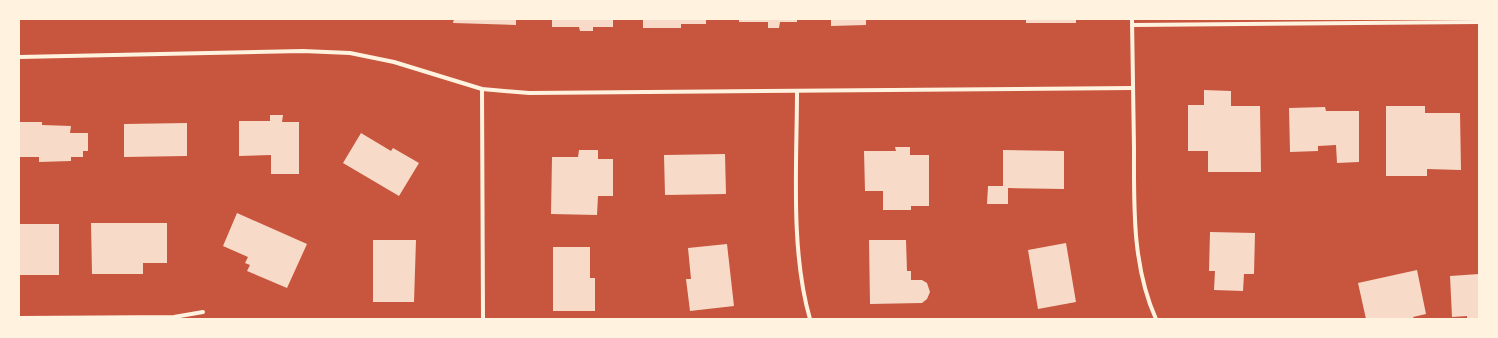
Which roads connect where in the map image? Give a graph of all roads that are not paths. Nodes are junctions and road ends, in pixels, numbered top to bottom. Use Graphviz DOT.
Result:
graph roads {
  1 [pos="1132,19"];
  2 [pos="1479,22"];
  3 [pos="1132,25"];
  4 [pos="19,56"];
  5 [pos="1133,88"];
  6 [pos="482,89"];
  7 [pos="797,91"];
  8 [pos="203,312"];
  9 [pos="19,318"];
  10 [pos="483,319"];
  11 [pos="810,319"];
  12 [pos="1156,319"];
  1 -- 3 [label="street"];
  2 -- 3 [label="street"];
  3 -- 5 [label="street"];
  4 -- 6 [label="street"];
  5 -- 7 [label="street"];
  5 -- 12 [label="street"];
  6 -- 7 [label="street"];
  6 -- 10 [label="street"];
  7 -- 11 [label="street"];
  8 -- 9 [label="street"];
}
